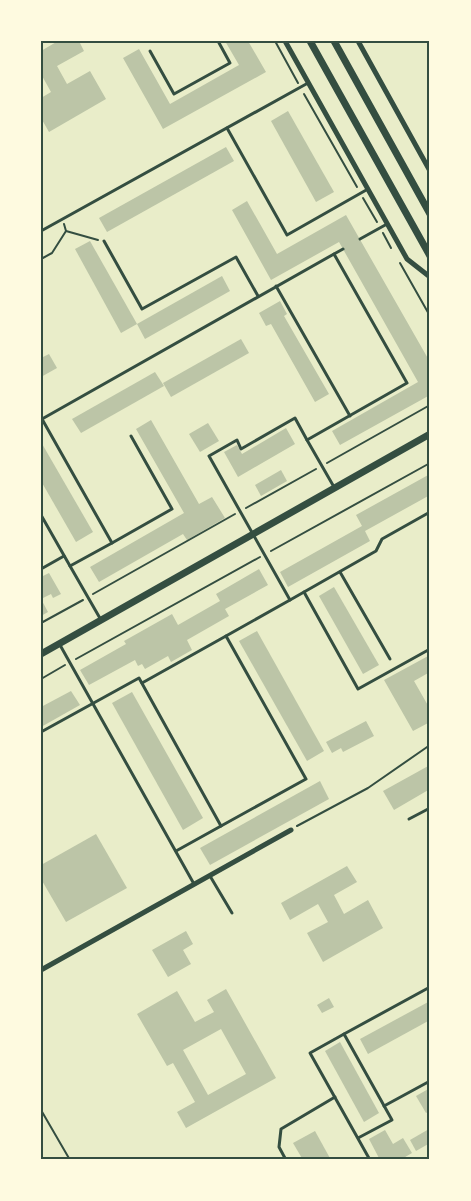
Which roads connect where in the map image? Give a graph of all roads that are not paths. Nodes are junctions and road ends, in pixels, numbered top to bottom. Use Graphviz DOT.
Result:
graph roads {
  1 [pos="218,41"];
  2 [pos="285,41"];
  3 [pos="310,41"];
  4 [pos="334,41"];
  5 [pos="358,41"];
  6 [pos="150,51"];
  7 [pos="308,82"];
  8 [pos="226,128"];
  9 [pos="430,171"];
  10 [pos="368,189"];
  11 [pos="430,214"];
  12 [pos="387,224"];
  13 [pos="41,231"];
  14 [pos="360,239"];
  15 [pos="104,241"];
  16 [pos="343,249"];
  17 [pos="334,254"];
  18 [pos="430,256"];
  19 [pos="430,277"];
  20 [pos="276,286"];
  21 [pos="258,296"];
  22 [pos="350,416"];
  23 [pos="430,434"];
  24 [pos="131,436"];
  25 [pos="307,440"];
  26 [pos="334,488"];
  27 [pos="430,512"];
  28 [pos="41,515"];
  29 [pos="253,534"];
  30 [pos="112,543"];
  31 [pos="64,556"];
  32 [pos="70,566"];
  33 [pos="41,569"];
  34 [pos="340,572"];
  35 [pos="304,592"];
  36 [pos="290,600"];
  37 [pos="101,620"];
  38 [pos="226,636"];
  39 [pos="60,643"];
  40 [pos="430,649"];
  41 [pos="41,654"];
  42 [pos="390,659"];
  43 [pos="142,683"];
  44 [pos="93,703"];
  45 [pos="41,732"];
  46 [pos="430,808"];
  47 [pos="409,819"];
  48 [pos="221,826"];
  49 [pos="290,830"];
  50 [pos="176,851"];
  51 [pos="210,875"];
  52 [pos="194,884"];
  53 [pos="232,913"];
  54 [pos="41,970"];
  55 [pos="430,986"];
  56 [pos="344,1034"];
  57 [pos="430,1081"];
  58 [pos="335,1098"];
  59 [pos="384,1106"];
  60 [pos="358,1138"];
  61 [pos="286,1160"];
  62 [pos="370,1160"];
  1 -- 6 [label="lane"];
  2 -- 7 [label="street"];
  3 -- 18 [label="street"];
  4 -- 11 [label="street"];
  5 -- 9 [label="street"];
  7 -- 8 [label="lane"];
  7 -- 10 [label="street"];
  8 -- 10 [label="lane"];
  8 -- 13 [label="lane"];
  10 -- 12 [label="street"];
  12 -- 14 [label="lane"];
  12 -- 19 [label="street"];
  15 -- 21 [label="lane"];
  16 -- 17 [label="lane"];
  17 -- 20 [label="lane"];
  17 -- 22 [label="lane"];
  20 -- 21 [label="lane"];
  20 -- 22 [label="lane"];
  21 -- 30 [label="lane"];
  22 -- 25 [label="lane"];
  23 -- 26 [label="street"];
  24 -- 30 [label="lane"];
  25 -- 26 [label="lane"];
  25 -- 29 [label="lane"];
  26 -- 29 [label="street"];
  27 -- 34 [label="lane"];
  28 -- 31 [label="lane"];
  29 -- 36 [label="lane"];
  29 -- 37 [label="street"];
  30 -- 32 [label="lane"];
  31 -- 32 [label="lane"];
  31 -- 33 [label="lane"];
  32 -- 37 [label="lane"];
  34 -- 35 [label="lane"];
  34 -- 42 [label="lane"];
  35 -- 36 [label="lane"];
  35 -- 40 [label="lane"];
  36 -- 38 [label="lane"];
  37 -- 39 [label="street"];
  38 -- 43 [label="lane"];
  38 -- 48 [label="lane"];
  39 -- 41 [label="street"];
  39 -- 44 [label="lane"];
  43 -- 44 [label="lane"];
  43 -- 48 [label="lane"];
  44 -- 45 [label="lane"];
  44 -- 50 [label="lane"];
  46 -- 47 [label="lane"];
  48 -- 50 [label="lane"];
  49 -- 51 [label="street"];
  50 -- 52 [label="lane"];
  51 -- 52 [label="street"];
  51 -- 53 [label="lane"];
  52 -- 54 [label="street"];
  55 -- 56 [label="lane"];
  56 -- 58 [label="lane"];
  56 -- 59 [label="lane"];
  57 -- 59 [label="lane"];
  58 -- 60 [label="lane"];
  58 -- 61 [label="lane"];
  59 -- 60 [label="lane"];
  60 -- 62 [label="lane"];
}
